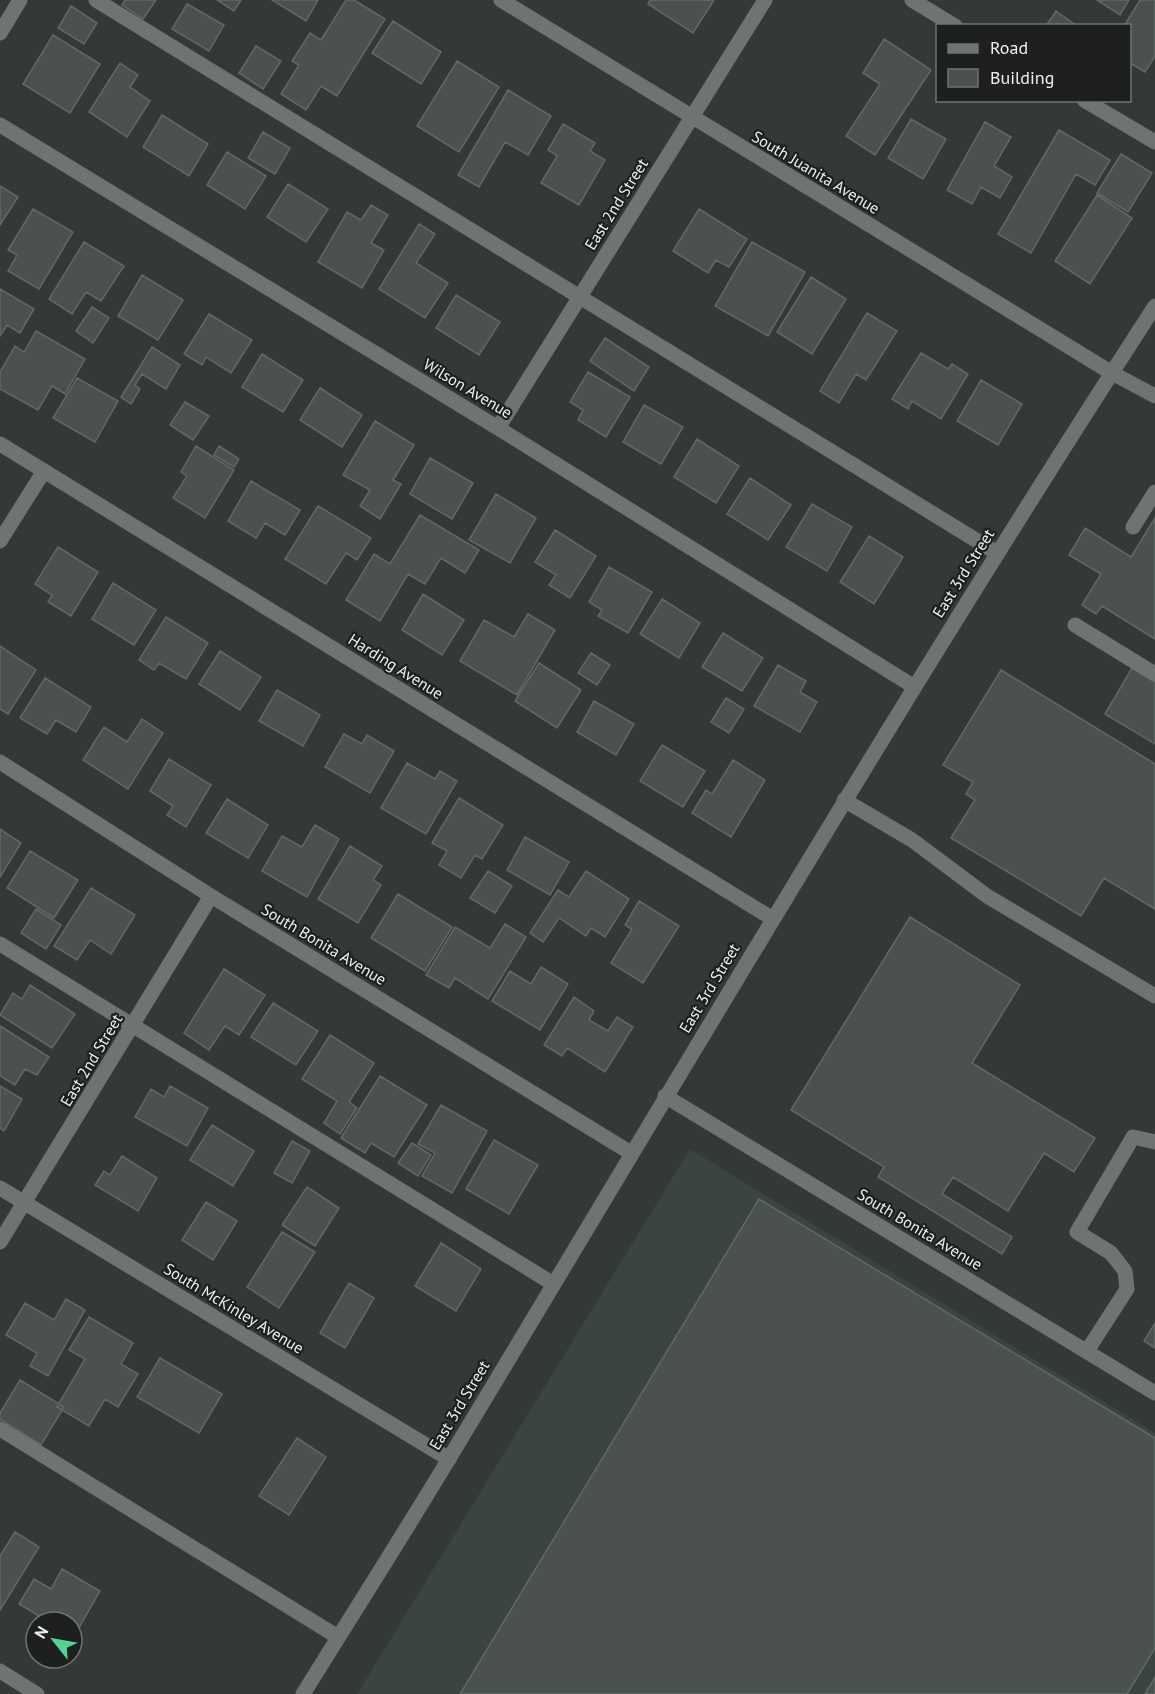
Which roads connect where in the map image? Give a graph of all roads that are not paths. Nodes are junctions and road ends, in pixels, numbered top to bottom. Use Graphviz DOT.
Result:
graph roads {
  1 [pos="20,0"];
  2 [pos="96,0"];
  3 [pos="501,0"];
  4 [pos="765,0"];
  5 [pos="912,0"];
  6 [pos="953,24"];
  7 [pos="0,33"];
  8 [pos="1087,102"];
  9 [pos="691,117"];
  10 [pos="0,124"];
  11 [pos="1155,142"];
  12 [pos="579,297"];
  13 [pos="1155,306"];
  14 [pos="1112,373"];
  15 [pos="1155,396"];
  16 [pos="498,428"];
  17 [pos="0,444"];
  18 [pos="44,471"];
  19 [pos="1155,492"];
  20 [pos="1133,527"];
  21 [pos="0,541"];
  22 [pos="997,553"];
  23 [pos="1075,626"];
  24 [pos="1155,674"];
  25 [pos="914,686"];
  26 [pos="0,762"];
  27 [pos="844,800"];
  28 [pos="211,896"];
  29 [pos="772,919"];
  30 [pos="0,944"];
  31 [pos="1155,996"];
  32 [pos="133,1026"];
  33 [pos="665,1096"];
  34 [pos="1155,1142"];
  35 [pos="631,1153"];
  36 [pos="0,1188"];
  37 [pos="25,1203"];
  38 [pos="0,1242"];
  39 [pos="552,1283"];
  40 [pos="1087,1351"];
  41 [pos="1155,1393"];
  42 [pos="0,1429"];
  43 [pos="449,1459"];
  44 [pos="338,1637"];
  45 [pos="0,1671"];
  46 [pos="37,1694"];
  47 [pos="303,1694"];
  1 -- 7 [label="street"];
  2 -- 12 [label="street"];
  3 -- 9 [label="street, South Juanita Avenue"];
  4 -- 9 [label="street, East 2nd Street"];
  5 -- 6 [label="street"];
  8 -- 11 [label="street"];
  9 -- 12 [label="street, East 2nd Street"];
  9 -- 14 [label="street, South Juanita Avenue"];
  10 -- 16 [label="street, Wilson Avenue"];
  12 -- 16 [label="street, East 2nd Street"];
  12 -- 22 [label="street"];
  13 -- 14 [label="street, East 3rd Street"];
  14 -- 15 [label="street, South Juanita Avenue"];
  14 -- 22 [label="street, East 3rd Street"];
  16 -- 25 [label="street, Wilson Avenue"];
  17 -- 18 [label="street, Harding Avenue"];
  18 -- 21 [label="street"];
  18 -- 29 [label="street, Harding Avenue"];
  19 -- 20 [label="street"];
  22 -- 25 [label="street, East 3rd Street"];
  23 -- 24 [label="street"];
  25 -- 27 [label="street, East 3rd Street"];
  26 -- 28 [label="street, South Bonita Avenue"];
  27 -- 29 [label="street, East 3rd Street"];
  27 -- 31 [label="street"];
  28 -- 32 [label="street, East 2nd Street"];
  28 -- 35 [label="street, South Bonita Avenue"];
  29 -- 33 [label="street, East 3rd Street"];
  30 -- 32 [label="street"];
  32 -- 37 [label="street, East 2nd Street"];
  32 -- 39 [label="street"];
  33 -- 35 [label="street, East 3rd Street"];
  33 -- 40 [label="street, South Bonita Avenue"];
  34 -- 40 [label="street"];
  35 -- 39 [label="street, East 3rd Street"];
  36 -- 37 [label="street, South McKinley Avenue"];
  37 -- 38 [label="street, East 2nd Street"];
  37 -- 43 [label="street, South McKinley Avenue"];
  39 -- 43 [label="street, East 3rd Street"];
  40 -- 41 [label="street, South Bonita Avenue"];
  42 -- 44 [label="street"];
  43 -- 44 [label="street, East 3rd Street"];
  44 -- 47 [label="street, East 3rd Street"];
  45 -- 46 [label="street"];
}
